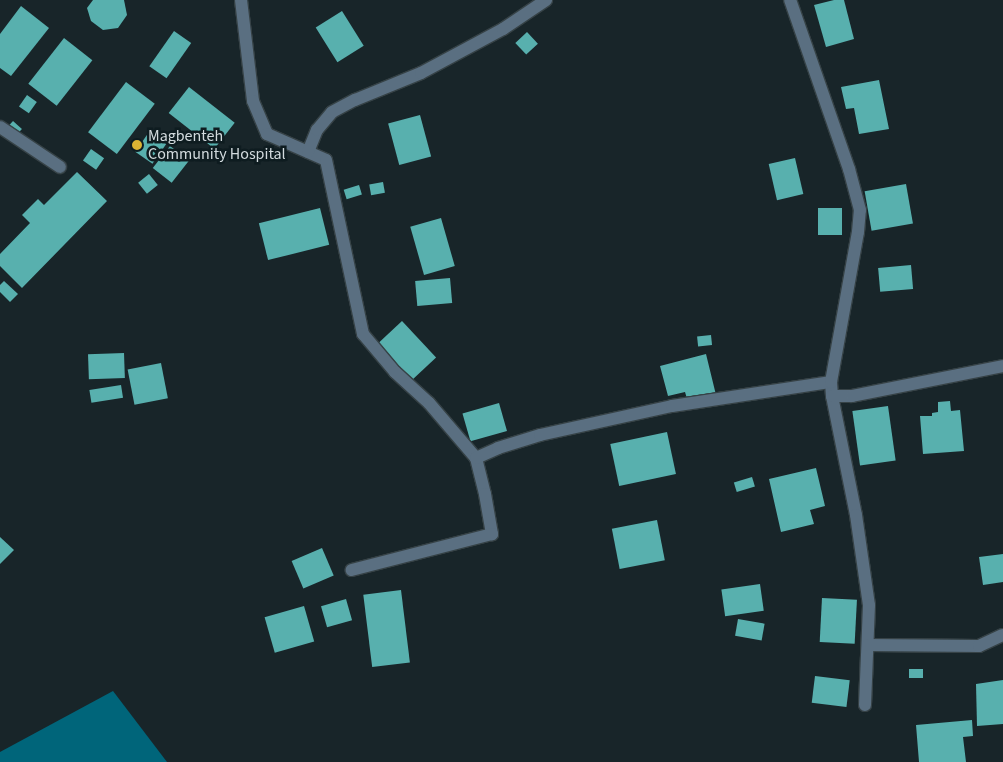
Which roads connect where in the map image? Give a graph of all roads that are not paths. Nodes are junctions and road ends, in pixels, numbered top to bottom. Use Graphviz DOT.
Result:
graph roads {
  1 [pos="241,0"];
  2 [pos="252,0"];
  3 [pos="546,0"];
  4 [pos="790,0"];
  5 [pos="242,13"];
  6 [pos="0,127"];
  7 [pos="308,152"];
  8 [pos="60,167"];
  9 [pos="1003,366"];
  10 [pos="831,382"];
  11 [pos="832,396"];
  12 [pos="476,458"];
  13 [pos="352,570"];
  14 [pos="1003,634"];
  15 [pos="868,645"];
  16 [pos="865,705"];
  1 -- 5 [label="street"];
  2 -- 5 [label="street"];
  3 -- 7 [label="street"];
  4 -- 10 [label="street"];
  5 -- 7 [label="street"];
  6 -- 8 [label="street"];
  7 -- 12 [label="street"];
  9 -- 11 [label="street"];
  10 -- 11 [label="street"];
  10 -- 12 [label="street"];
  11 -- 15 [label="street"];
  12 -- 13 [label="street"];
  14 -- 15 [label="street"];
  15 -- 16 [label="street"];
}
